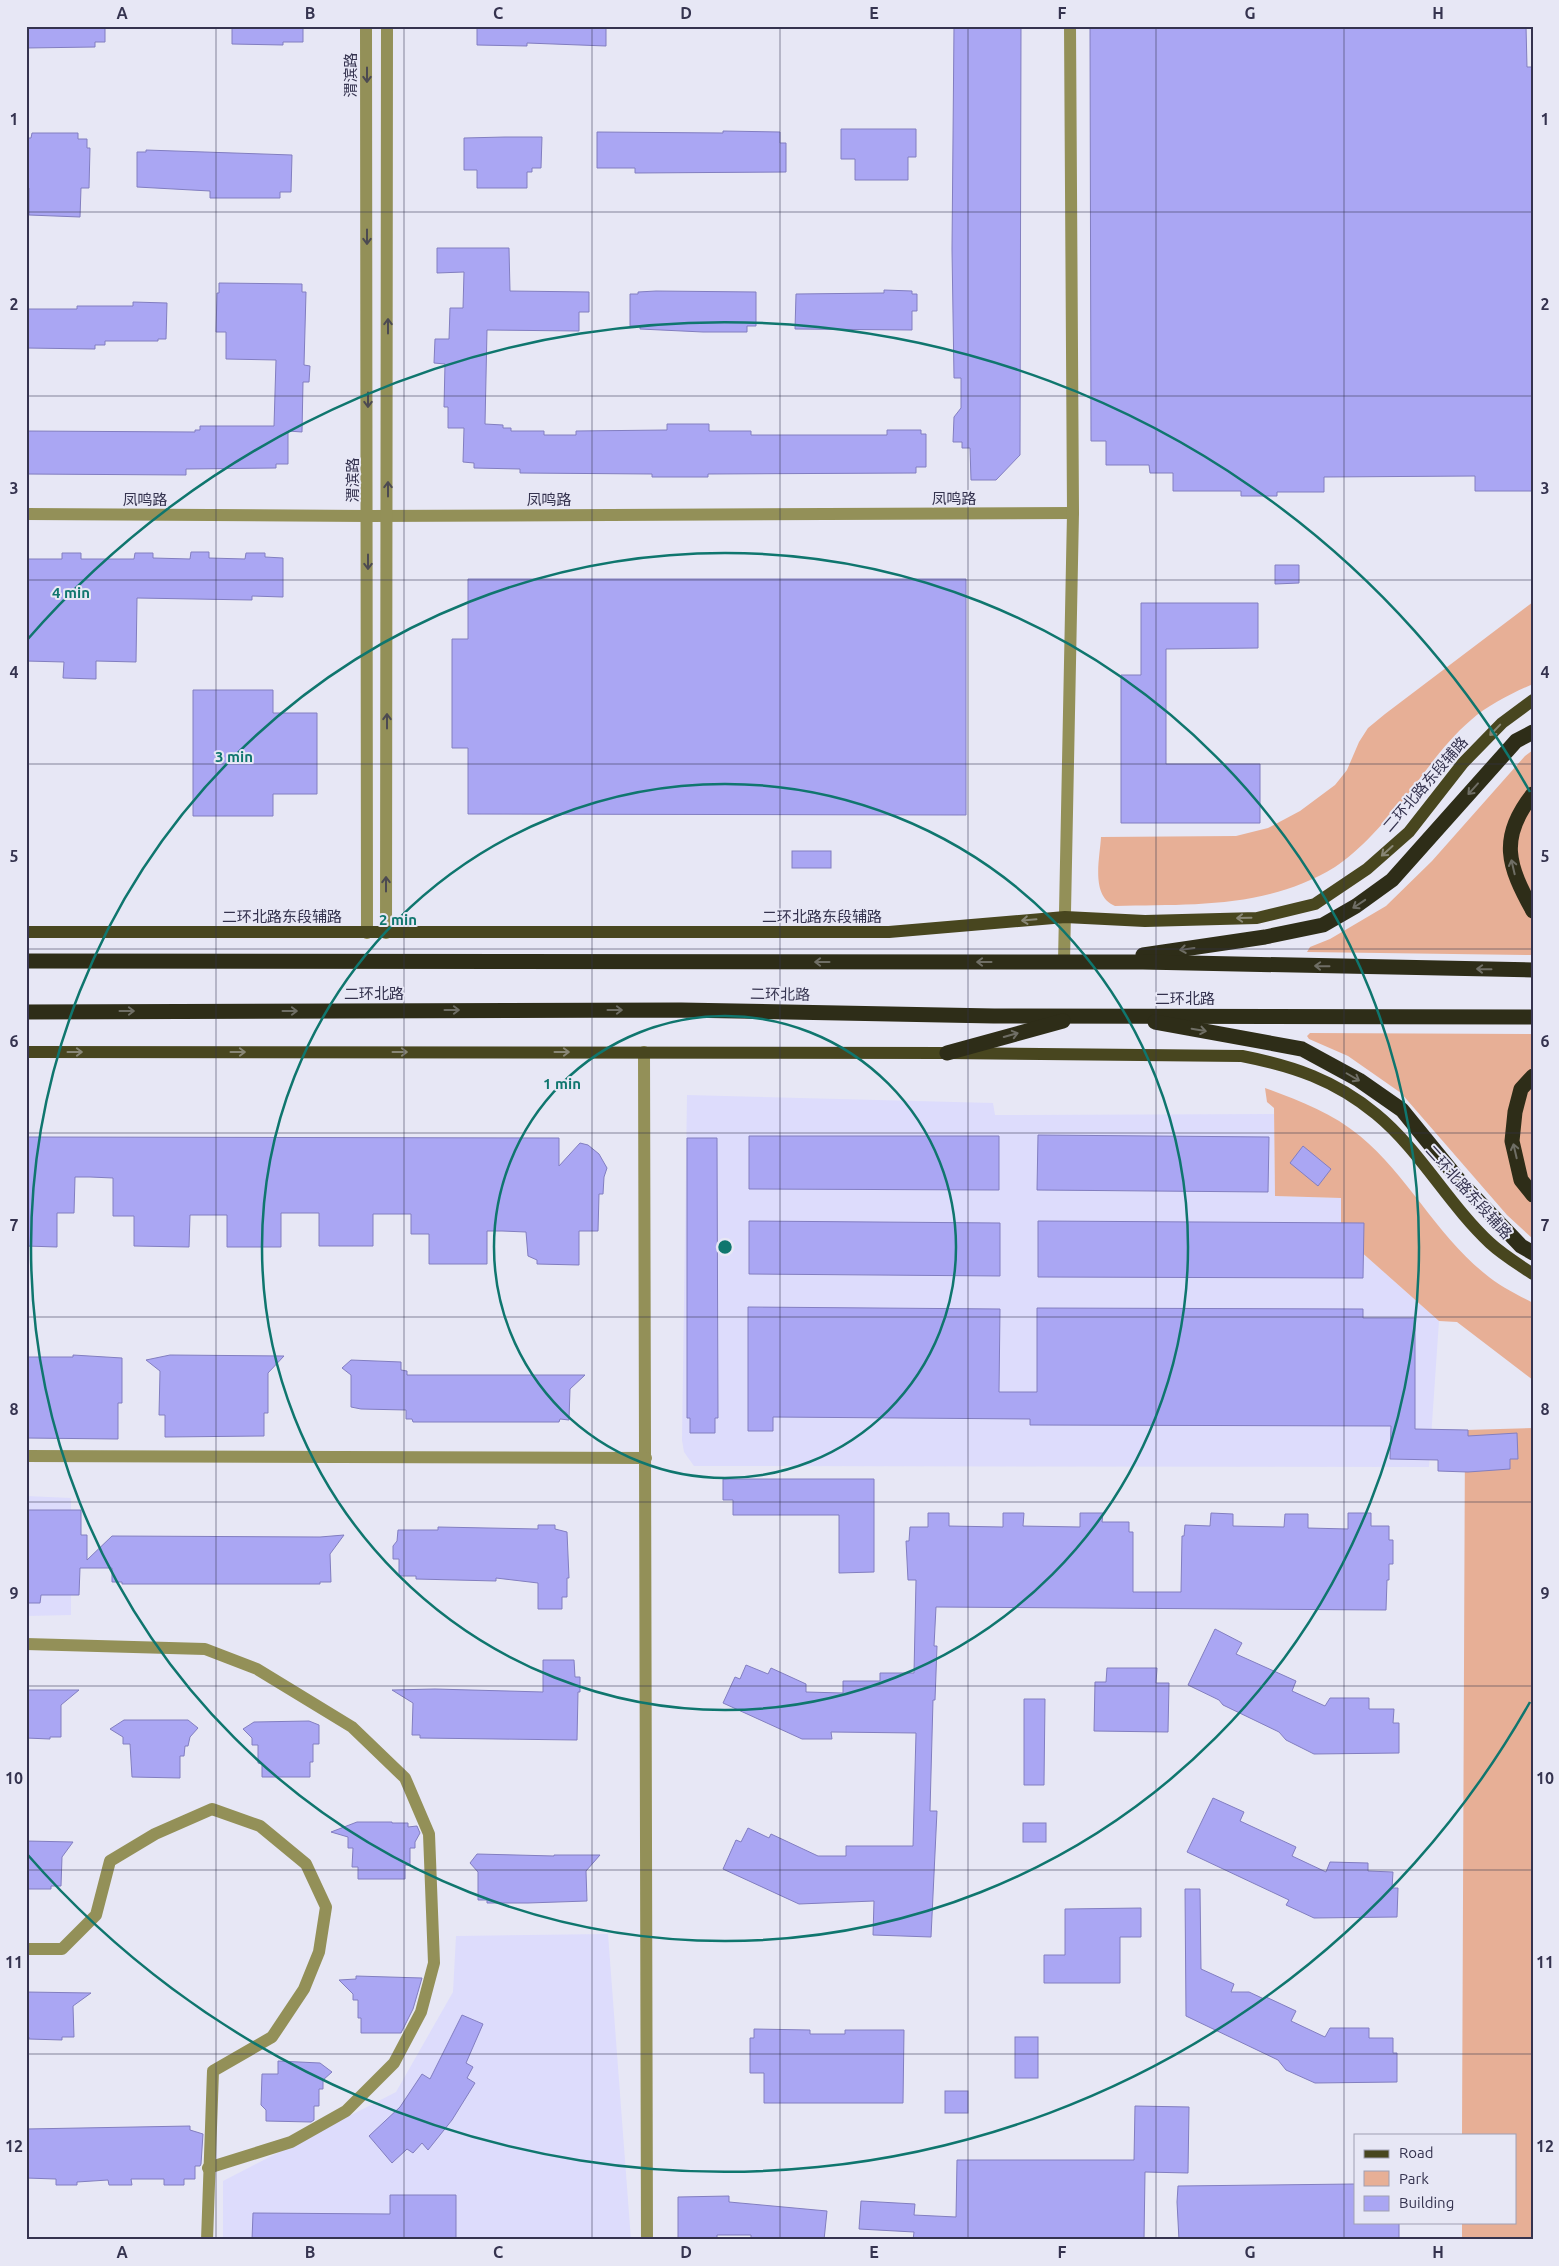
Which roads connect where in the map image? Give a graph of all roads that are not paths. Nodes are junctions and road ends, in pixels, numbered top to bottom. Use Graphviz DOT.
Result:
graph roads {
  1 [pos="366,26"];
  2 [pos="387,26"];
  3 [pos="1070,26"];
  4 [pos="1072,513"];
  5 [pos="26,514"];
  6 [pos="368,516"];
  7 [pos="388,516"];
  8 [pos="1533,700"];
  9 [pos="1533,732"];
  10 [pos="1533,794"];
  11 [pos="1533,911"];
  12 [pos="1065,918"];
  13 [pos="26,932"];
  14 [pos="386,932"];
  15 [pos="367,933"];
  16 [pos="26,961"];
  17 [pos="1064,962"];
  18 [pos="1089,962"];
  19 [pos="1533,970"];
  20 [pos="26,1012"];
  21 [pos="1082,1015"];
  22 [pos="1117,1015"];
  23 [pos="1533,1017"];
  24 [pos="26,1052"];
  25 [pos="644,1052"];
  26 [pos="947,1053"];
  27 [pos="1533,1076"];
  28 [pos="1533,1195"];
  29 [pos="1533,1253"];
  30 [pos="1533,1274"];
  31 [pos="26,1456"];
  32 [pos="646,1458"];
  33 [pos="26,1644"];
  34 [pos="26,1949"];
  35 [pos="208,2168"];
  36 [pos="207,2240"];
  37 [pos="647,2240"];
  1 -- 6 [label="street, 渭滨路, one-way"];
  7 -- 2 [label="street, one-way"];
  3 -- 4 [label="street"];
  4 -- 7 [label="street, 凤鸣路"];
  4 -- 12 [label="street"];
  5 -- 6 [label="street, 凤鸣路"];
  6 -- 7 [label="street, 凤鸣路"];
  6 -- 15 [label="street, 渭滨路, one-way"];
  14 -- 7 [label="street, one-way"];
  8 -- 12 [label="main road, 二环北路东段辅路, one-way"];
  9 -- 18 [label="highway, one-way"];
  11 -- 10 [label="highway, one-way"];
  12 -- 14 [label="main road, 二环北路东段辅路, one-way"];
  12 -- 17 [label="street"];
  13 -- 15 [label="main road, 二环北路东段辅路"];
  14 -- 15 [label="main road, 二环北路东段辅路"];
  17 -- 16 [label="highway, 二环北路, one-way"];
  17 -- 18 [label="highway, 二环北路"];
  19 -- 18 [label="highway, 二环北路, one-way"];
  20 -- 21 [label="highway, 二环北路, one-way"];
  21 -- 22 [label="highway, 二环北路"];
  26 -- 21 [label="highway, one-way"];
  22 -- 23 [label="highway, 二环北路"];
  22 -- 29 [label="highway, one-way"];
  24 -- 25 [label="main road, 二环北路东段辅路, one-way"];
  25 -- 26 [label="main road, 二环北路东段辅路"];
  25 -- 32 [label="street"];
  26 -- 30 [label="main road, 二环北路东段辅路"];
  28 -- 27 [label="highway, one-way"];
  31 -- 32 [label="street"];
  32 -- 37 [label="street"];
  33 -- 35 [label="street"];
  34 -- 35 [label="street"];
  35 -- 36 [label="street"];
}
